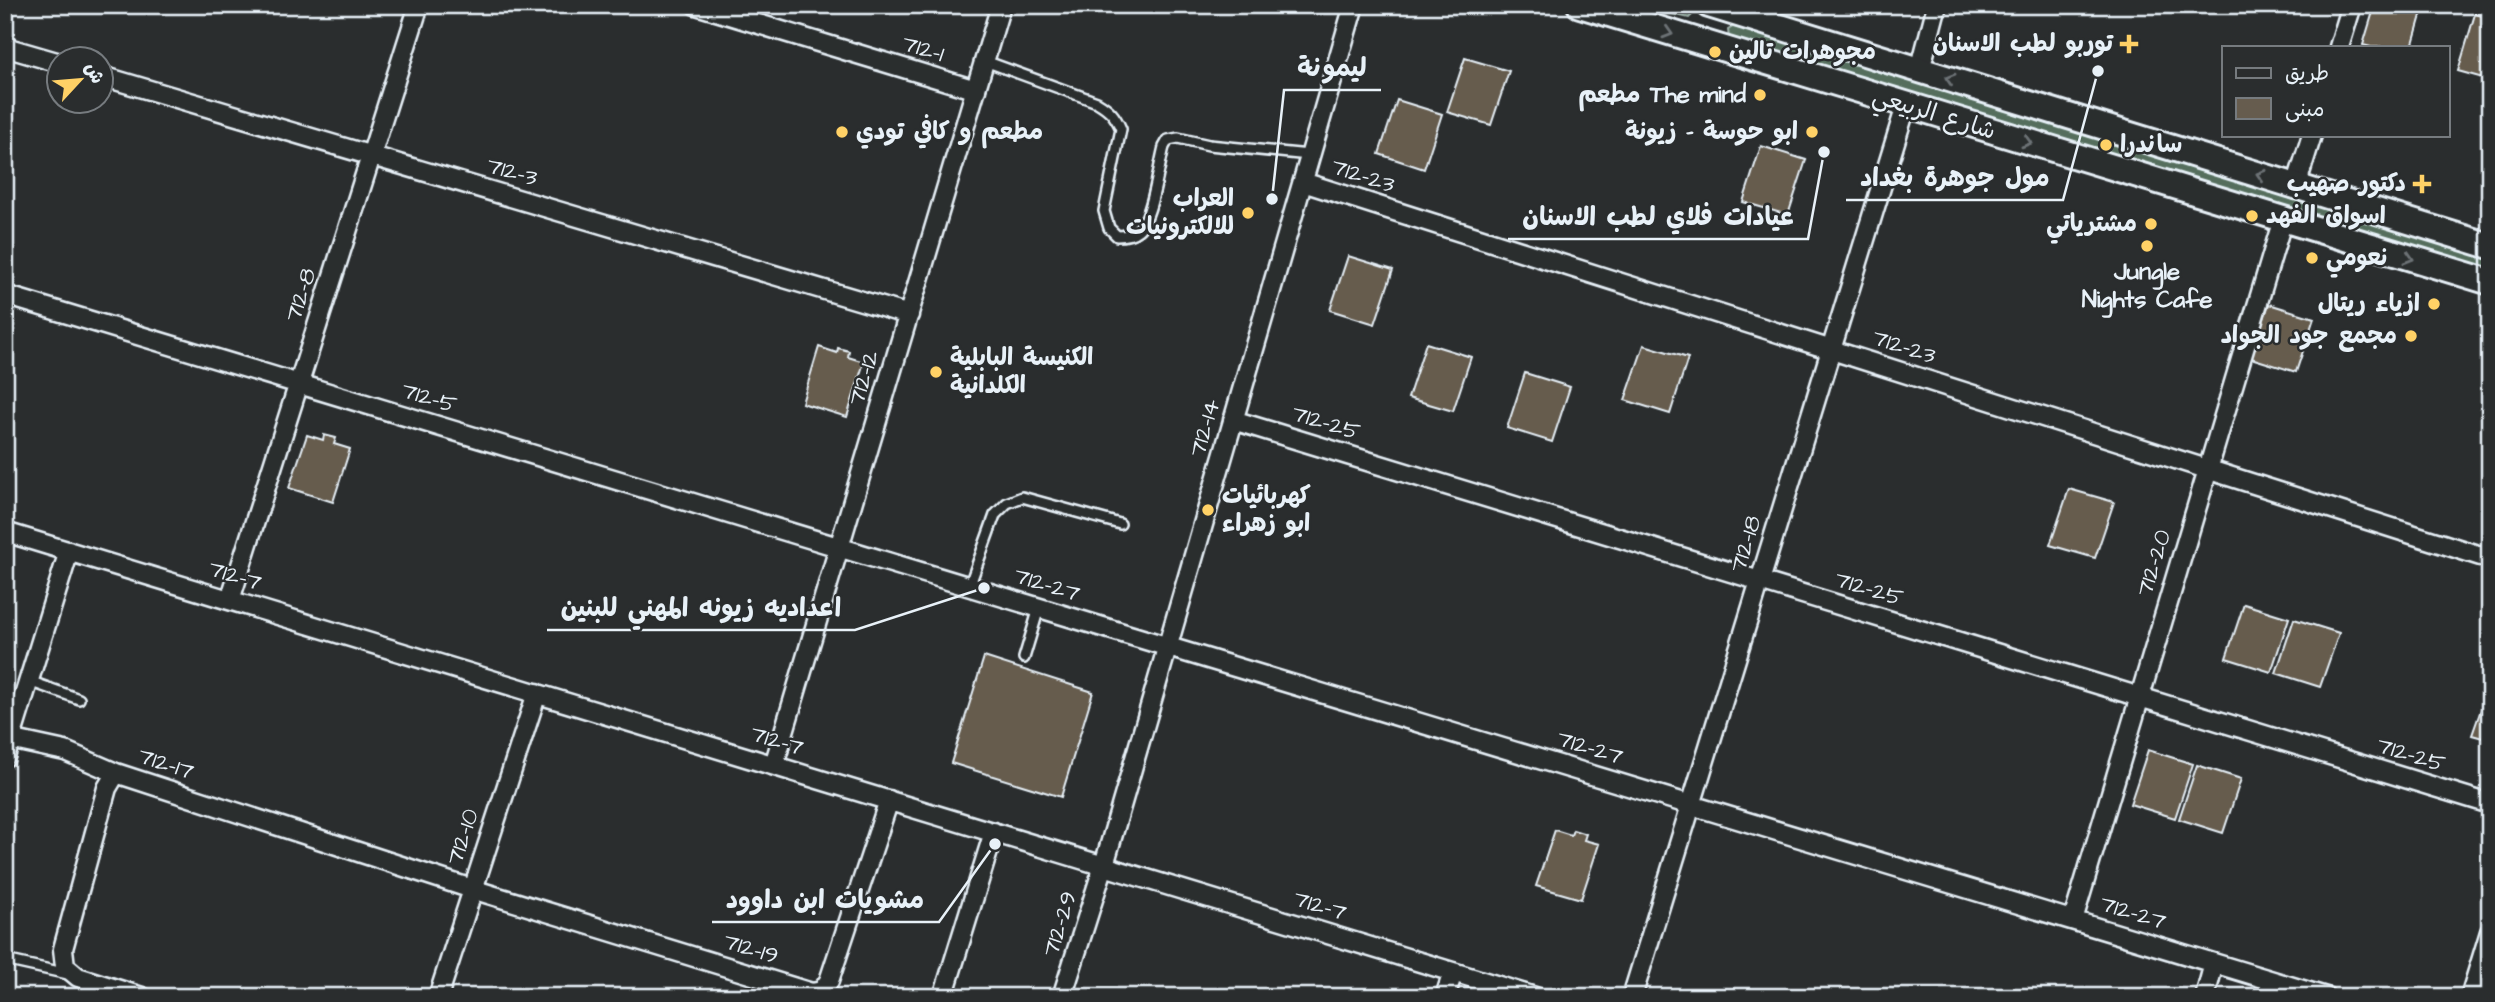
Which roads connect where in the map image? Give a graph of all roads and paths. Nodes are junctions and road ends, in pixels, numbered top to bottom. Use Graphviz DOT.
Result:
graph roads {
  1 [pos="419,5"];
  2 [pos="696,5"];
  3 [pos="1001,5"];
  4 [pos="1354,5"];
  5 [pos="1580,5"];
  6 [pos="1937,5"];
  7 [pos="2352,5"];
  8 [pos="1715,6"];
  9 [pos="1707,44"];
  10 [pos="2339,46"];
  11 [pos="5,47"];
  12 [pos="46,59"];
  13 [pos="985,61"];
  14 [pos="1920,70"];
  15 [pos="116,80"];
  16 [pos="976,90"];
  17 [pos="1906,106"];
  18 [pos="2312,136"];
  19 [pos="1309,155"];
  20 [pos="371,156"];
  21 [pos="1303,182"];
  22 [pos="2296,186"];
  23 [pos="2283,219"];
  24 [pos="2490,246"];
  25 [pos="2490,282"];
  26 [pos="5,295"];
  27 [pos="909,315"];
  28 [pos="1831,350"];
  29 [pos="299,384"];
  30 [pos="1233,420"];
  31 [pos="2208,469"];
  32 [pos="1120,524"];
  33 [pos="5,532"];
  34 [pos="839,547"];
  35 [pos="69,551"];
  36 [pos="2490,559"];
  37 [pos="1760,581"];
  38 [pos="970,587"];
  39 [pos="230,600"];
  40 [pos="1039,608"];
  41 [pos="1167,647"];
  42 [pos="1024,659"];
  43 [pos="29,681"];
  44 [pos="537,693"];
  45 [pos="2139,698"];
  46 [pos="79,699"];
  47 [pos="7,745"];
  48 [pos="774,765"];
  49 [pos="117,773"];
  50 [pos="889,800"];
  51 [pos="2490,804"];
  52 [pos="1691,805"];
  53 [pos="994,832"];
  54 [pos="1104,865"];
  55 [pos="472,889"];
  56 [pos="2073,920"];
  57 [pos="2490,932"];
  58 [pos="5,960"];
  59 [pos="2214,963"];
  60 [pos="1452,972"];
  61 [pos="78,977"];
  62 [pos="142,997"];
  63 [pos="438,997"];
  64 [pos="943,997"];
  65 [pos="1062,997"];
  66 [pos="1445,997"];
  67 [pos="1535,997"];
  68 [pos="1632,997"];
  69 [pos="2205,997"];
  70 [pos="2326,997"];
  71 [pos="2470,997"];
  1 -- 20 [label="street, 712-8"];
  2 -- 16 [label="street, 712-1"];
  3 -- 13 [label="street, 712-12"];
  4 -- 19 [label="street, 712-14"];
  5 -- 9 [label="street, شارع الربيعي, one-way"];
  6 -- 14 [label="street"];
  7 -- 10 [label="street"];
  8 -- 9 [label="street"];
  8 -- 14 [label="street, شارع الربيعي"];
  9 -- 17 [label="street, شارع الربيعي"];
  11 -- 12 [label="street"];
  13 -- 16 [label="street, 712-12"];
  13 -- 19 [label="lane"];
  22 -- 14 [label="street, شارع الربيعي, one-way"];
  15 -- 20 [label="street, 712-3"];
  16 -- 27 [label="street, 712-12"];
  17 -- 23 [label="street, شارع الربيعي, one-way"];
  17 -- 28 [label="street, 712-18"];
  18 -- 22 [label="street"];
  19 -- 21 [label="street, 712-14"];
  20 -- 27 [label="street, 712-3"];
  20 -- 29 [label="street, 712-8"];
  21 -- 28 [label="street, 712-23"];
  21 -- 30 [label="street, 712-14"];
  22 -- 24 [label="street, شارع الربيعي"];
  23 -- 25 [label="street, شارع الربيعي, one-way"];
  23 -- 31 [label="street, 712-20"];
  26 -- 29 [label="street, 712-5"];
  27 -- 34 [label="street, 712-12"];
  28 -- 31 [label="street, 712-23"];
  28 -- 37 [label="street, 712-18"];
  29 -- 34 [label="street, 712-5"];
  29 -- 39 [label="street, 712-8"];
  30 -- 37 [label="street, 712-25"];
  30 -- 41 [label="street, 712-14"];
  31 -- 36 [label="street, 712-23"];
  31 -- 45 [label="street, 712-20"];
  32 -- 38 [label="lane"];
  33 -- 35 [label="street, 712-7"];
  34 -- 38 [label="street, 712-27"];
  34 -- 48 [label="street, 712-12"];
  35 -- 39 [label="street, 712-7"];
  35 -- 43 [label="street"];
  37 -- 45 [label="street, 712-25"];
  37 -- 52 [label="street, 712-18"];
  38 -- 40 [label="street, 712-27"];
  39 -- 44 [label="street, 712-7"];
  40 -- 41 [label="street, 712-27"];
  40 -- 42 [label="lane"];
  41 -- 52 [label="street, 712-27"];
  41 -- 54 [label="street, 712-14"];
  43 -- 46 [label="lane"];
  43 -- 47 [label="street"];
  44 -- 48 [label="street, 712-7"];
  44 -- 55 [label="street, 712-10"];
  45 -- 51 [label="street, 712-25"];
  45 -- 56 [label="street, 712-20"];
  47 -- 49 [label="street"];
  48 -- 50 [label="street, 712-7"];
  49 -- 55 [label="street, 712-17"];
  49 -- 61 [label="street, 712-17"];
  50 -- 53 [label="street, 712-7"];
  50 -- 55 [label="street, 712-19"];
  52 -- 56 [label="street, 712-27"];
  52 -- 68 [label="street, 712-18"];
  53 -- 54 [label="street, 712-7"];
  53 -- 64 [label="street"];
  54 -- 60 [label="street, 712-7"];
  54 -- 65 [label="street, 712-29"];
  55 -- 63 [label="street, 712-10"];
  56 -- 59 [label="street, 712-27"];
  57 -- 71 [label="street"];
  58 -- 61 [label="lane"];
  59 -- 69 [label="street"];
  59 -- 70 [label="street, 712-27"];
  60 -- 66 [label="street"];
  60 -- 67 [label="street, 712-7"];
  61 -- 62 [label="street"];
}
